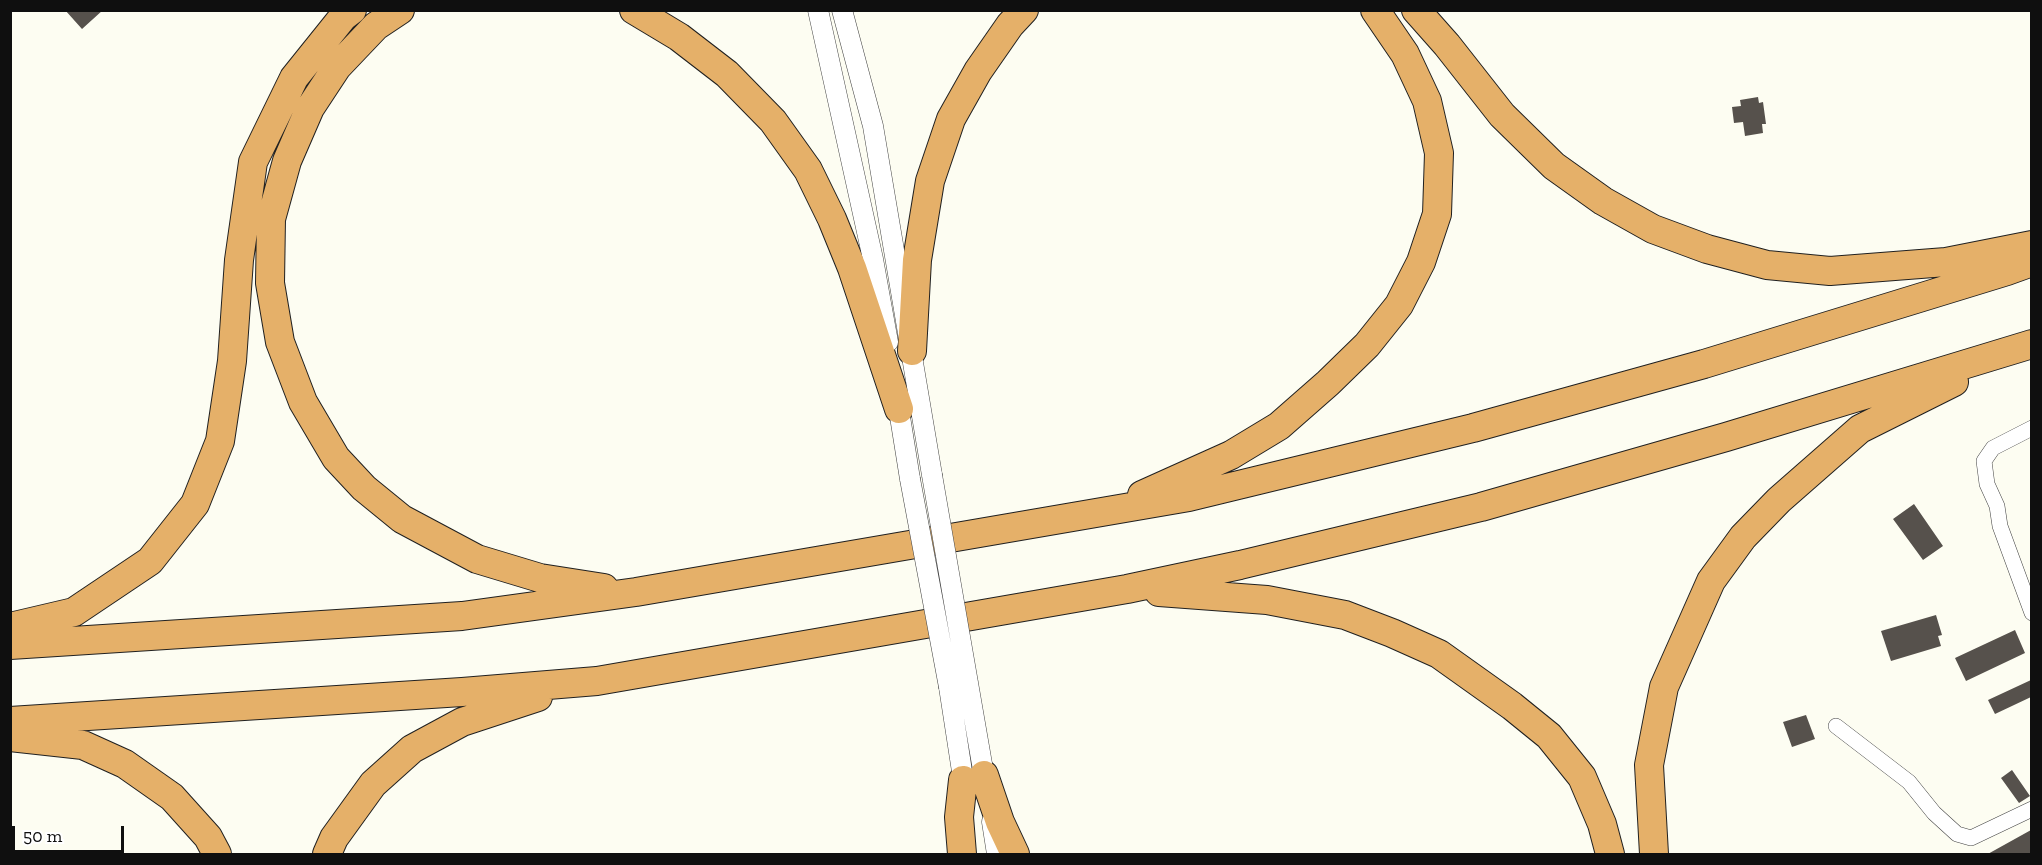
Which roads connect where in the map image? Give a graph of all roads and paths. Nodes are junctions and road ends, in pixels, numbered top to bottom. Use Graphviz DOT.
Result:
graph roads {
  1 [pos="352,10"];
  2 [pos="400,10"];
  3 [pos="634,10"];
  4 [pos="818,10"];
  5 [pos="842,10"];
  6 [pos="1024,10"];
  7 [pos="1375,10"];
  8 [pos="1416,10"];
  9 [pos="2031,245"];
  10 [pos="2031,262"];
  11 [pos="2029,345"];
  12 [pos="912,351"];
  13 [pos="899,409"];
  14 [pos="2031,428"];
  15 [pos="1102,513"];
  16 [pos="1127,589"];
  17 [pos="636,592"];
  18 [pos="2031,613"];
  19 [pos="10,627"];
  20 [pos="10,645"];
  21 [pos="597,681"];
  22 [pos="10,721"];
  23 [pos="1836,726"];
  24 [pos="10,737"];
  25 [pos="974,777"];
  26 [pos="2031,809"];
  27 [pos="217,855"];
  28 [pos="327,855"];
  29 [pos="962,855"];
  30 [pos="976,855"];
  31 [pos="997,855"];
  32 [pos="1015,855"];
  33 [pos="1610,855"];
  34 [pos="1654,855"];
  1 -- 19 [label="highway"];
  2 -- 17 [label="highway"];
  3 -- 13 [label="highway"];
  4 -- 13 [label="street"];
  5 -- 12 [label="street"];
  6 -- 12 [label="highway"];
  7 -- 15 [label="highway"];
  8 -- 9 [label="highway"];
  10 -- 15 [label="highway"];
  11 -- 16 [label="highway"];
  11 -- 34 [label="highway"];
  12 -- 25 [label="street, bridge"];
  13 -- 25 [label="street, bridge"];
  14 -- 18 [label="street"];
  15 -- 17 [label="highway"];
  16 -- 21 [label="highway"];
  16 -- 33 [label="highway"];
  17 -- 20 [label="highway"];
  21 -- 22 [label="highway"];
  21 -- 28 [label="highway"];
  23 -- 26 [label="street"];
  24 -- 27 [label="highway"];
  25 -- 29 [label="highway"];
  25 -- 30 [label="street"];
  25 -- 31 [label="street"];
  25 -- 32 [label="highway"];
}
